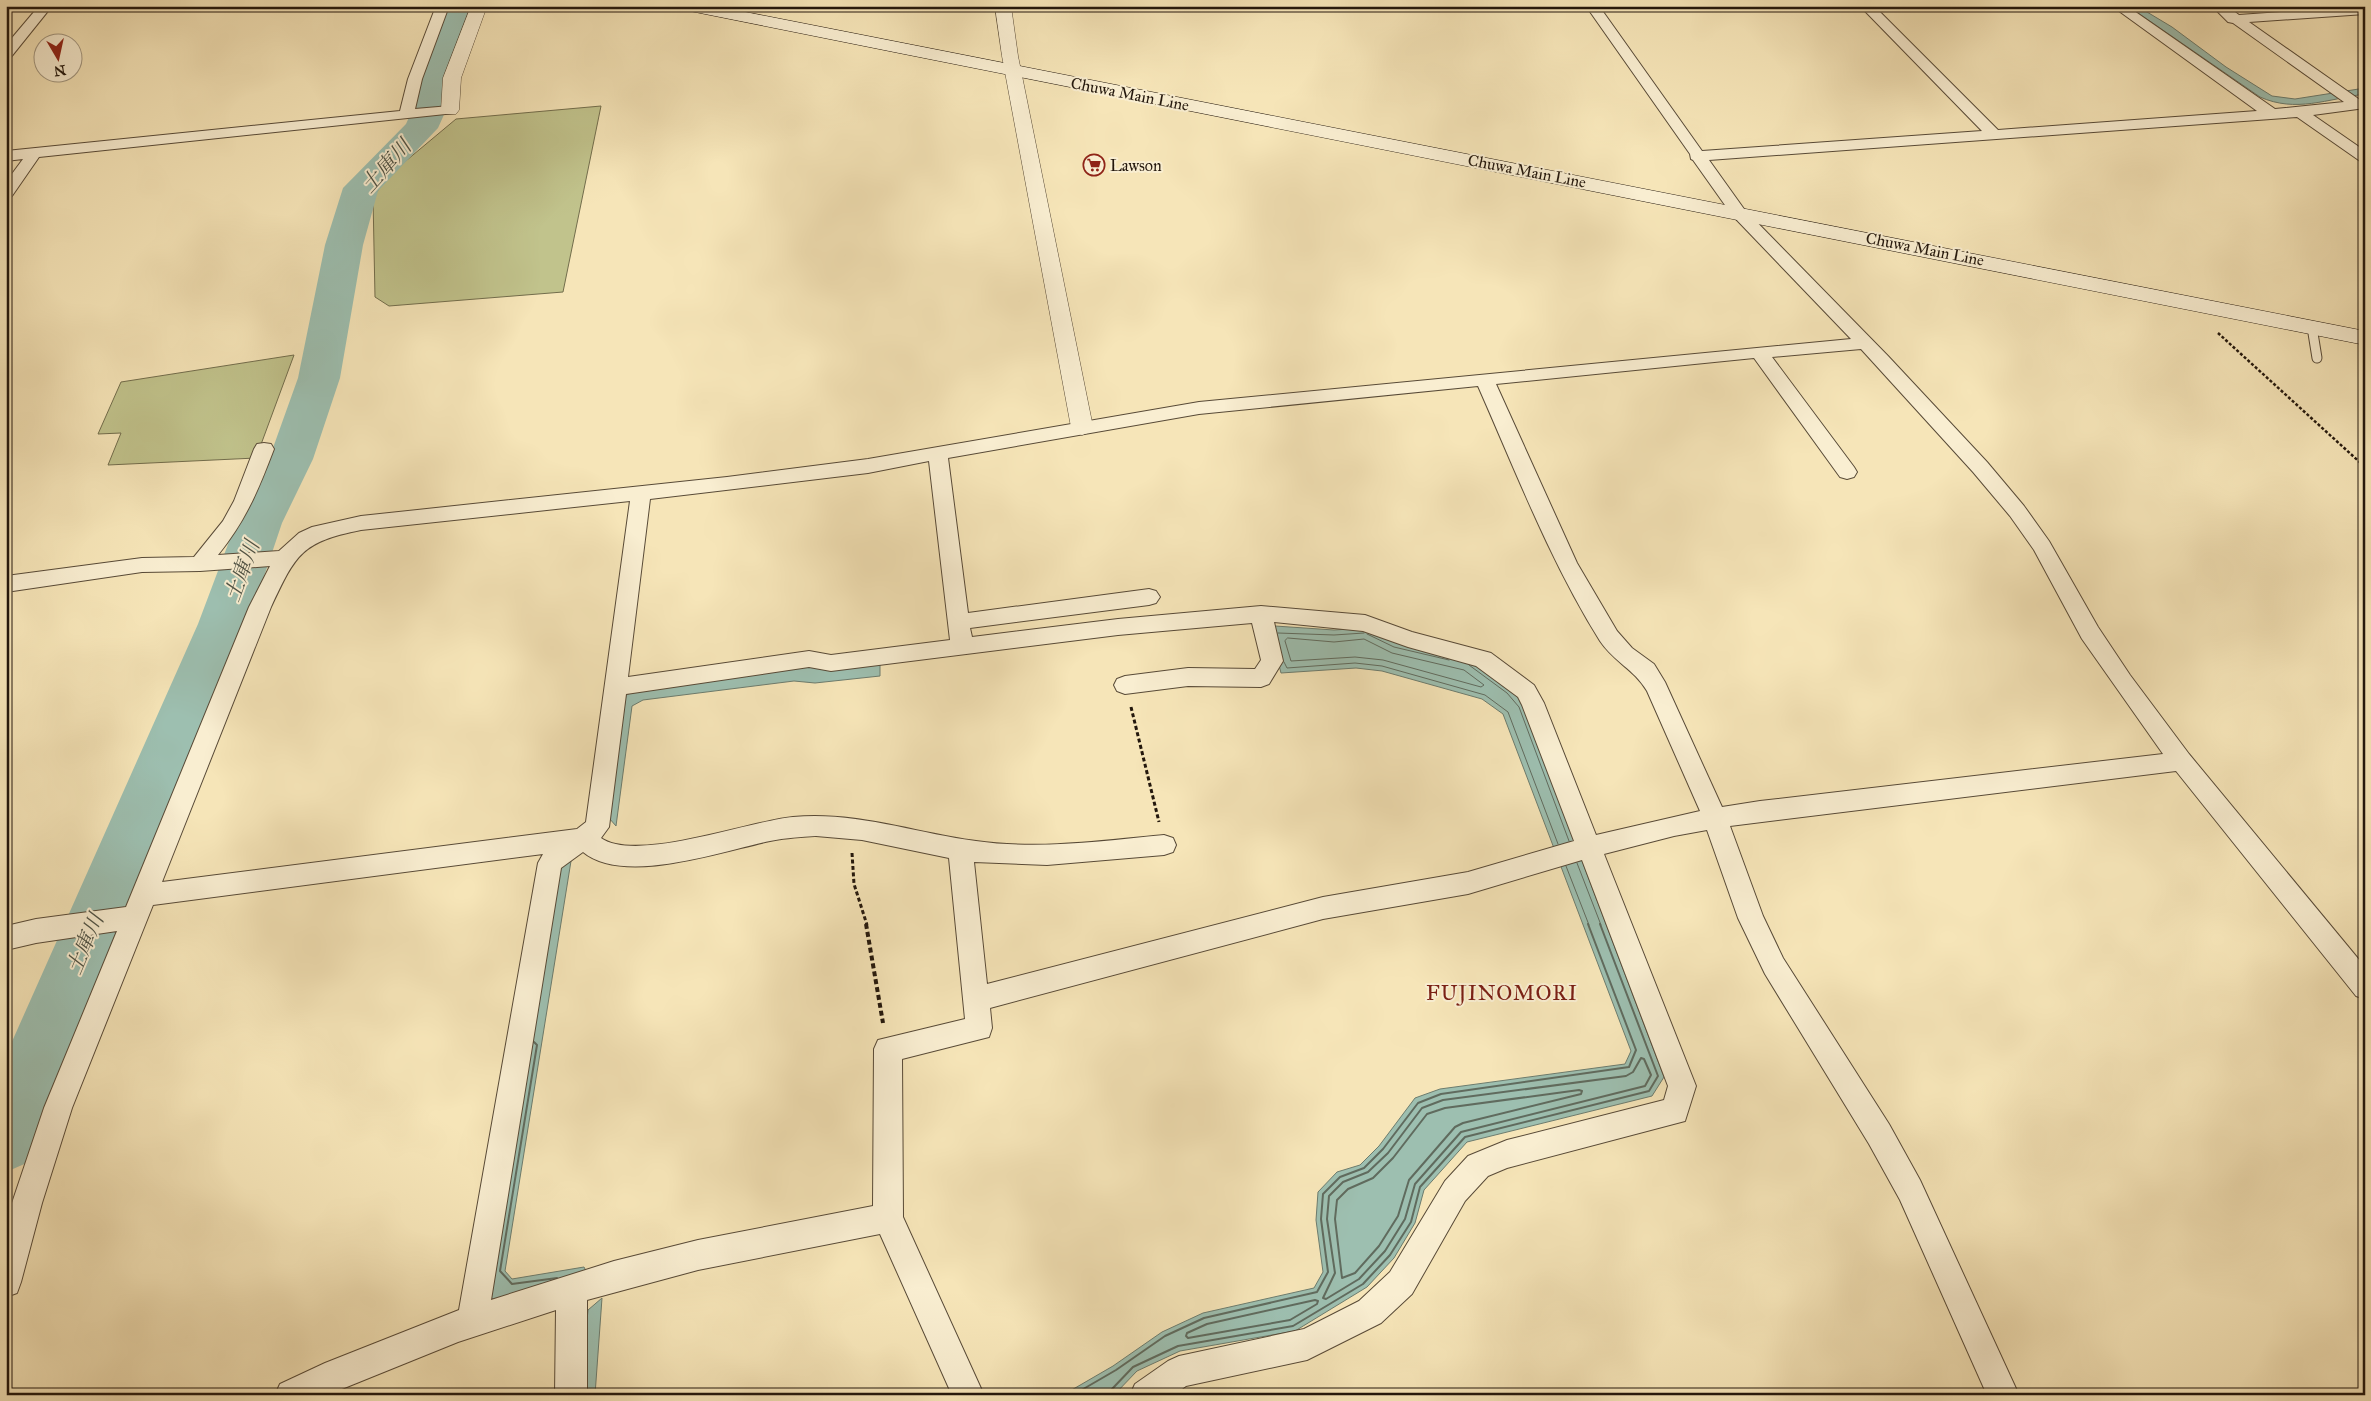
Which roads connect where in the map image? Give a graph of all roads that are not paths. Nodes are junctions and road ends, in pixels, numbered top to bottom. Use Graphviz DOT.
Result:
graph roads {
  1 [pos="46,6"];
  2 [pos="443,6"];
  3 [pos="478,6"];
  4 [pos="690,6"];
  5 [pos="758,6"];
  6 [pos="1003,6"];
  7 [pos="1592,6"];
  8 [pos="1866,6"];
  9 [pos="2118,6"];
  10 [pos="2218,6"];
  11 [pos="2365,10"];
  12 [pos="2233,19"];
  13 [pos="6,54"];
  14 [pos="1012,64"];
  15 [pos="2356,102"];
  16 [pos="450,110"];
  17 [pos="2300,112"];
  18 [pos="2270,113"];
  19 [pos="406,115"];
  20 [pos="1993,133"];
  21 [pos="35,152"];
  22 [pos="6,156"];
  23 [pos="1696,156"];
  24 [pos="2365,158"];
  25 [pos="6,193"];
  26 [pos="1725,195"];
  27 [pos="1738,212"];
  28 [pos="2365,322"];
  29 [pos="2312,327"];
  30 [pos="2365,338"];
  31 [pos="1866,343"];
  32 [pos="1759,352"];
  33 [pos="2318,358"];
  34 [pos="1485,380"];
  35 [pos="1082,426"];
  36 [pos="264,449"];
  37 [pos="938,454"];
  38 [pos="1847,472"];
  39 [pos="641,493"];
  40 [pos="284,558"];
  41 [pos="200,564"];
  42 [pos="6,584"];
  43 [pos="1149,597"];
  44 [pos="1261,614"];
  45 [pos="958,622"];
  46 [pos="962,647"];
  47 [pos="1125,685"];
  48 [pos="617,687"];
  49 [pos="2181,761"];
  50 [pos="1715,818"];
  51 [pos="585,838"];
  52 [pos="1164,845"];
  53 [pos="1590,847"];
  54 [pos="960,849"];
  55 [pos="140,906"];
  56 [pos="6,938"];
  57 [pos="2365,987"];
  58 [pos="977,999"];
  59 [pos="888,1218"];
  60 [pos="6,1282"];
  61 [pos="572,1291"];
  62 [pos="472,1322"];
  63 [pos="291,1395"];
  64 [pos="571,1395"];
  65 [pos="968,1395"];
  66 [pos="1146,1395"];
  67 [pos="2003,1395"];
  1 -- 13 [label="street"];
  2 -- 19 [label="street"];
  3 -- 16 [label="main road"];
  4 -- 14 [label="main road, Chuwa Main Line"];
  5 -- 14 [label="main road, Chuwa Main Line"];
  6 -- 14 [label="main road"];
  7 -- 23 [label="street"];
  8 -- 20 [label="street"];
  9 -- 18 [label="street"];
  10 -- 12 [label="street"];
  11 -- 12 [label="street"];
  12 -- 15 [label="street"];
  14 -- 26 [label="main road, Chuwa Main Line"];
  14 -- 27 [label="main road, Chuwa Main Line"];
  14 -- 35 [label="main road"];
  15 -- 17 [label="street"];
  16 -- 19 [label="street"];
  17 -- 18 [label="street"];
  17 -- 24 [label="street"];
  18 -- 20 [label="street"];
  19 -- 21 [label="street"];
  20 -- 23 [label="street"];
  21 -- 22 [label="street"];
  21 -- 25 [label="street"];
  23 -- 26 [label="street"];
  26 -- 27 [label="street"];
  26 -- 28 [label="main road, Chuwa Main Line"];
  27 -- 29 [label="main road, Chuwa Main Line"];
  27 -- 31 [label="street"];
  29 -- 30 [label="main road, Chuwa Main Line"];
  29 -- 33 [label="lane"];
  31 -- 32 [label="street"];
  31 -- 49 [label="street"];
  32 -- 34 [label="street"];
  32 -- 38 [label="street"];
  34 -- 35 [label="street"];
  34 -- 50 [label="street"];
  35 -- 37 [label="street"];
  36 -- 41 [label="street"];
  37 -- 39 [label="street"];
  37 -- 45 [label="street"];
  39 -- 40 [label="street"];
  39 -- 48 [label="street"];
  40 -- 41 [label="street"];
  40 -- 55 [label="street"];
  41 -- 42 [label="street"];
  43 -- 45 [label="street"];
  44 -- 46 [label="street"];
  44 -- 47 [label="street"];
  44 -- 53 [label="street"];
  45 -- 46 [label="street"];
  46 -- 48 [label="street"];
  48 -- 51 [label="street"];
  49 -- 50 [label="street"];
  49 -- 57 [label="street"];
  50 -- 53 [label="street"];
  50 -- 67 [label="street"];
  51 -- 54 [label="street"];
  51 -- 55 [label="street"];
  51 -- 62 [label="street"];
  52 -- 54 [label="street"];
  53 -- 58 [label="street"];
  53 -- 66 [label="street"];
  54 -- 58 [label="street"];
  55 -- 56 [label="street"];
  55 -- 60 [label="street"];
  58 -- 59 [label="street"];
  59 -- 61 [label="street"];
  59 -- 65 [label="street"];
  61 -- 62 [label="street"];
  61 -- 64 [label="street"];
  62 -- 63 [label="street"];
}
